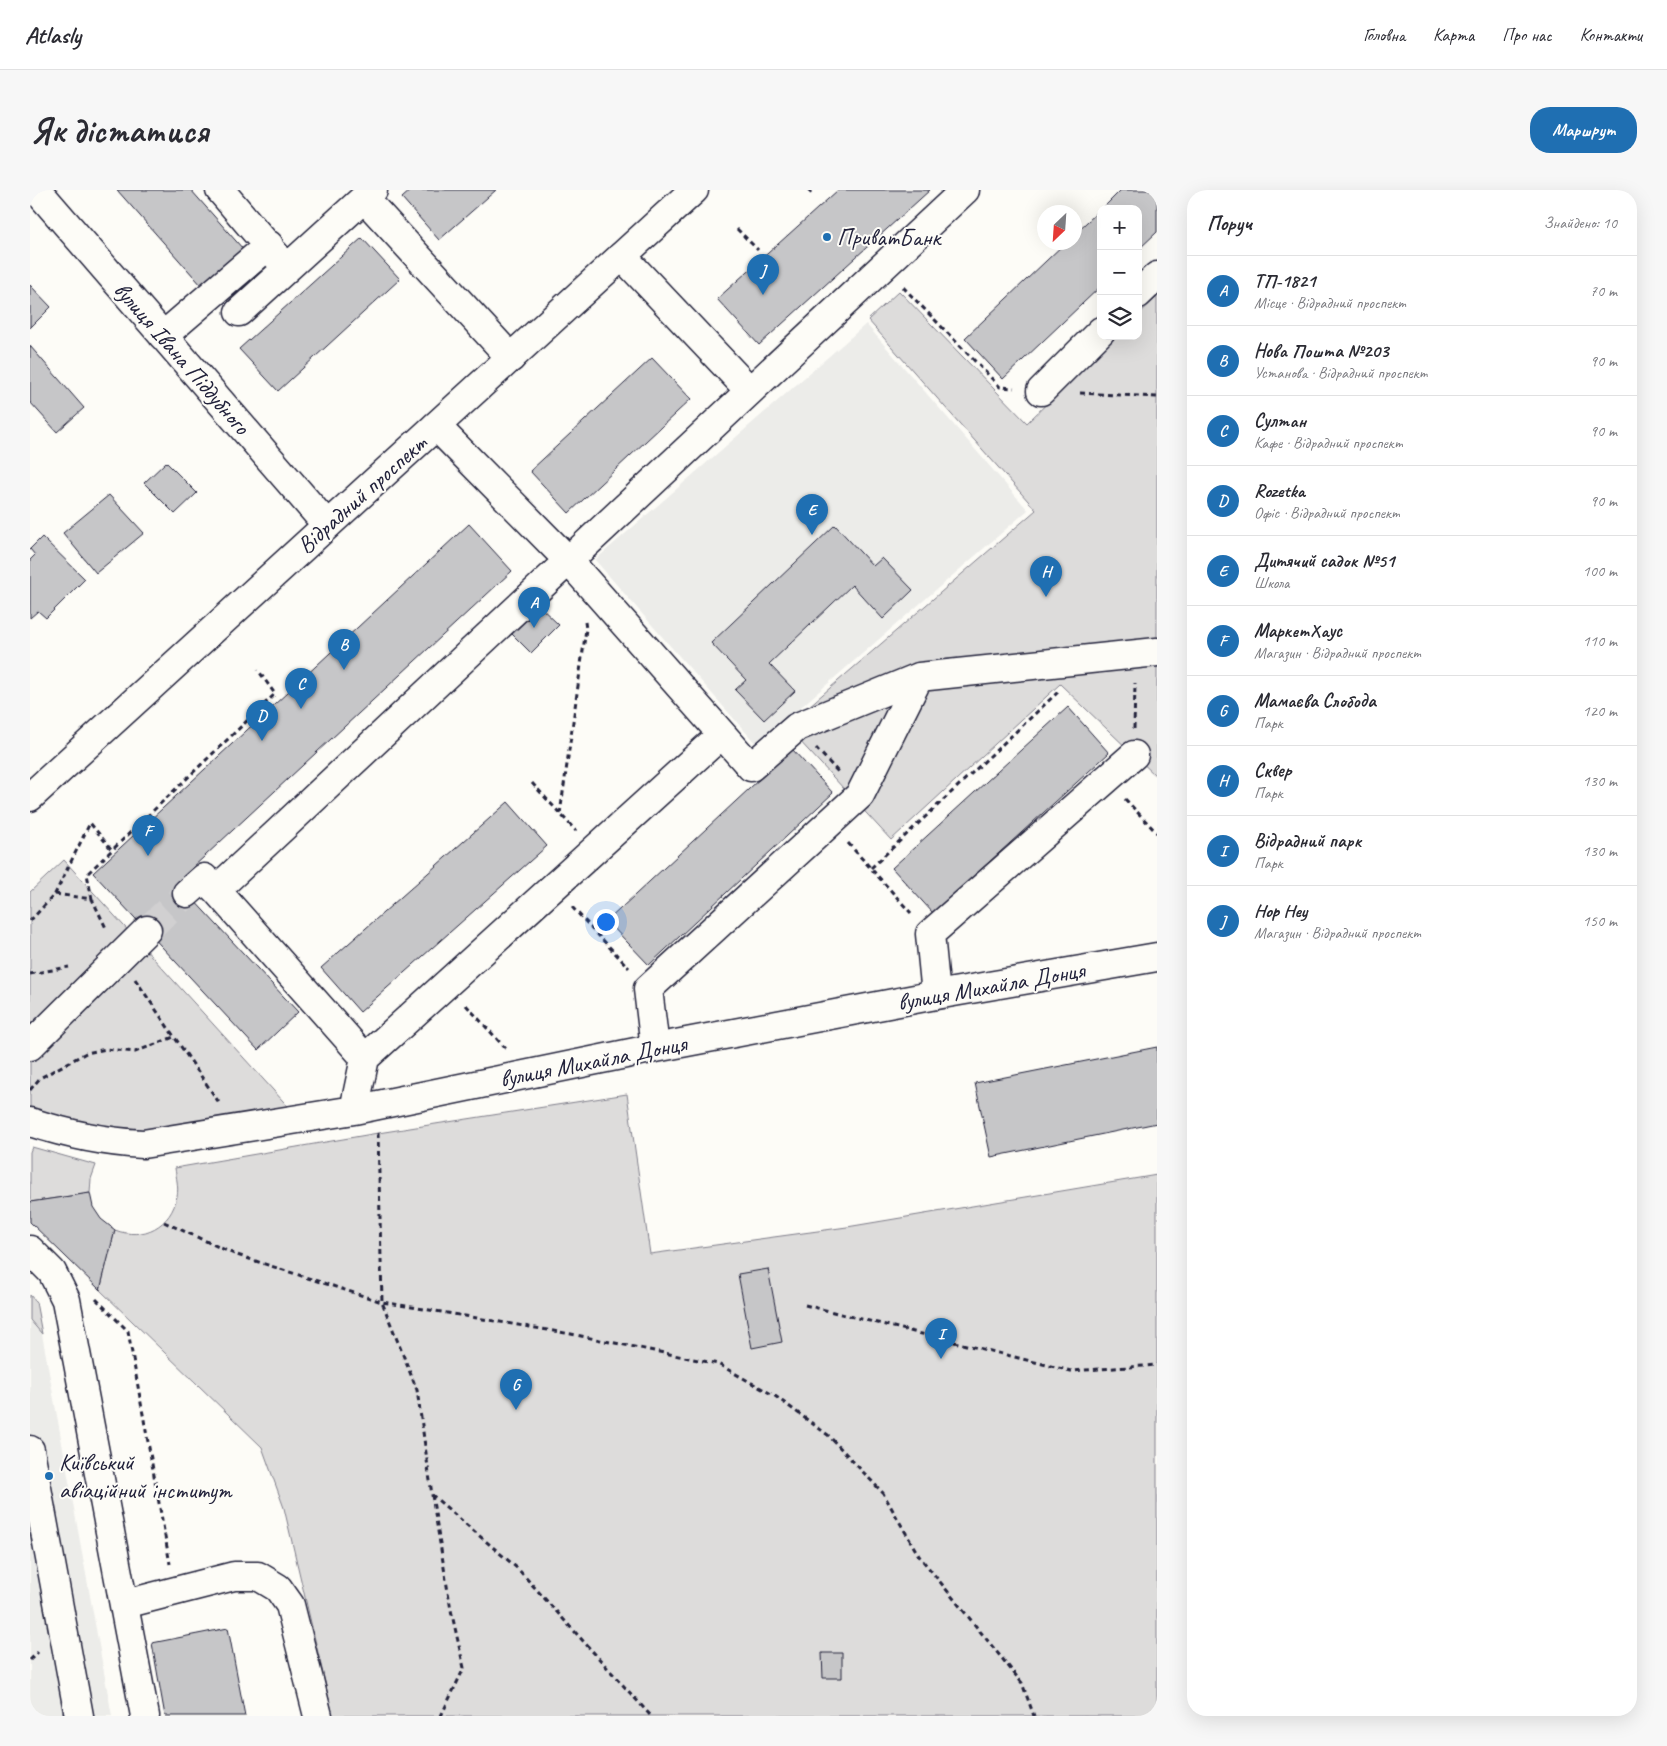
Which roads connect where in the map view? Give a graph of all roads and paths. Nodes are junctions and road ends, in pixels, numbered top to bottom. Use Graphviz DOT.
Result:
graph roads {
  1 [pos="37,190"];
  2 [pos="220,190"];
  3 [pos="694,190"];
  4 [pos="808,190"];
  5 [pos="964,190"];
  6 [pos="369,194"];
  7 [pos="813,195"];
  8 [pos="736,229"];
  9 [pos="269,245"];
  10 [pos="758,250"];
  11 [pos="622,256"];
  12 [pos="882,266"];
  13 [pos="286,269"];
  14 [pos="1157,276"];
  15 [pos="1142,290"];
  16 [pos="239,312"];
  17 [pos="1097,335"];
  18 [pos="163,336"];
  19 [pos="511,358"];
  20 [pos="749,390"];
  21 [pos="1041,391"];
  22 [pos="1157,397"];
  23 [pos="436,426"];
  24 [pos="327,525"];
  25 [pos="568,560"];
  26 [pos="584,620"];
  27 [pos="1146,653"];
  28 [pos="1092,659"];
  29 [pos="258,670"];
  30 [pos="919,677"];
  31 [pos="797,727"];
  32 [pos="721,735"];
  33 [pos="1134,755"];
  34 [pos="1107,780"];
  35 [pos="532,783"];
  36 [pos="860,795"];
  37 [pos="30,798"];
  38 [pos="560,814"];
  39 [pos="831,824"];
  40 [pos="1157,833"];
  41 [pos="112,850"];
  42 [pos="594,850"];
  43 [pos="871,868"];
  44 [pos="553,887"];
  45 [pos="216,890"];
  46 [pos="187,893"];
  47 [pos="55,894"];
  48 [pos="92,899"];
  49 [pos="30,921"];
  50 [pos="147,930"];
  51 [pos="930,934"];
  52 [pos="120,957"];
  53 [pos="1157,958"];
  54 [pos="75,966"];
  55 [pos="30,974"];
  56 [pos="447,984"];
  57 [pos="648,989"];
  58 [pos="936,995"];
  59 [pos="174,1037"];
  60 [pos="30,1046"];
  61 [pos="655,1048"];
  62 [pos="511,1054"];
  63 [pos="365,1058"];
  64 [pos="30,1090"];
  65 [pos="221,1106"];
  66 [pos="354,1110"];
  67 [pos="30,1122"];
  68 [pos="379,1127"];
  69 [pos="164,1222"];
  70 [pos="30,1250"];
  71 [pos="93,1296"];
  72 [pos="382,1302"];
  73 [pos="805,1305"];
  74 [pos="1157,1365"];
  75 [pos="30,1450"];
  76 [pos="432,1495"];
  77 [pos="175,1592"];
  78 [pos="125,1604"];
  79 [pos="78,1716"];
  80 [pos="145,1716"];
  81 [pos="318,1716"];
  82 [pos="441,1716"];
  83 [pos="651,1716"];
  84 [pos="1034,1716"];
  1 -- 18 [label="street, вулиця Івана Піддубного"];
  2 -- 9 [label="street"];
  3 -- 11 [label="street, Відрадний проспект"];
  4 -- 7 [label="path"];
  5 -- 12 [label="street"];
  6 -- 13 [label="street"];
  6 -- 19 [label="street"];
  8 -- 10 [label="path"];
  9 -- 13 [label="street"];
  9 -- 18 [label="street"];
  11 -- 19 [label="street, Відрадний проспект"];
  11 -- 20 [label="street"];
  12 -- 20 [label="street"];
  12 -- 21 [label="path"];
  13 -- 16 [label="street"];
  14 -- 15 [label="street"];
  17 -- 21 [label="street"];
  18 -- 24 [label="street, вулиця Івана Піддубного"];
  19 -- 23 [label="street, Відрадний проспект"];
  20 -- 25 [label="street"];
  21 -- 22 [label="path"];
  23 -- 24 [label="street, Відрадний проспект"];
  23 -- 25 [label="street"];
  24 -- 37 [label="street, Відрадний проспект"];
  25 -- 32 [label="street"];
  25 -- 45 [label="street"];
  26 -- 38 [label="path"];
  27 -- 28 [label="street"];
  27 -- 33 [label="path"];
  28 -- 30 [label="street"];
  28 -- 43 [label="path"];
  29 -- 41 [label="path"];
  30 -- 31 [label="street"];
  30 -- 36 [label="street"];
  31 -- 32 [label="street"];
  31 -- 36 [label="path"];
  32 -- 42 [label="street"];
  33 -- 34 [label="street"];
  34 -- 40 [label="path"];
  34 -- 51 [label="street"];
  35 -- 38 [label="path"];
  36 -- 39 [label="street"];
  38 -- 42 [label="path"];
  39 -- 43 [label="path"];
  39 -- 57 [label="street"];
  41 -- 47 [label="path"];
  41 -- 48 [label="path"];
  42 -- 44 [label="street"];
  43 -- 51 [label="path"];
  44 -- 56 [label="street"];
  44 -- 57 [label="path"];
  45 -- 46 [label="street"];
  45 -- 63 [label="street"];
  47 -- 48 [label="path"];
  47 -- 49 [label="path"];
  48 -- 52 [label="path"];
  50 -- 52 [label="street"];
  51 -- 58 [label="street"];
  52 -- 59 [label="path"];
  52 -- 60 [label="street"];
  53 -- 58 [label="street, вулиця Михайла Донця"];
  54 -- 55 [label="path"];
  56 -- 62 [label="path"];
  56 -- 63 [label="street"];
  57 -- 61 [label="street"];
  58 -- 61 [label="street, вулиця Михайла Донця"];
  59 -- 64 [label="path"];
  59 -- 65 [label="path"];
  61 -- 66 [label="street, вулиця Михайла Донця"];
  63 -- 66 [label="street"];
  66 -- 67 [label="street, вулиця Михайла Донця"];
  68 -- 72 [label="path"];
  69 -- 72 [label="path"];
  70 -- 78 [label="street"];
  71 -- 77 [label="path"];
  72 -- 76 [label="path"];
  72 -- 84 [label="path"];
  73 -- 74 [label="path"];
  75 -- 79 [label="street"];
  76 -- 82 [label="path"];
  76 -- 83 [label="path"];
  77 -- 78 [label="street"];
  77 -- 81 [label="street"];
  78 -- 80 [label="street"];
}
